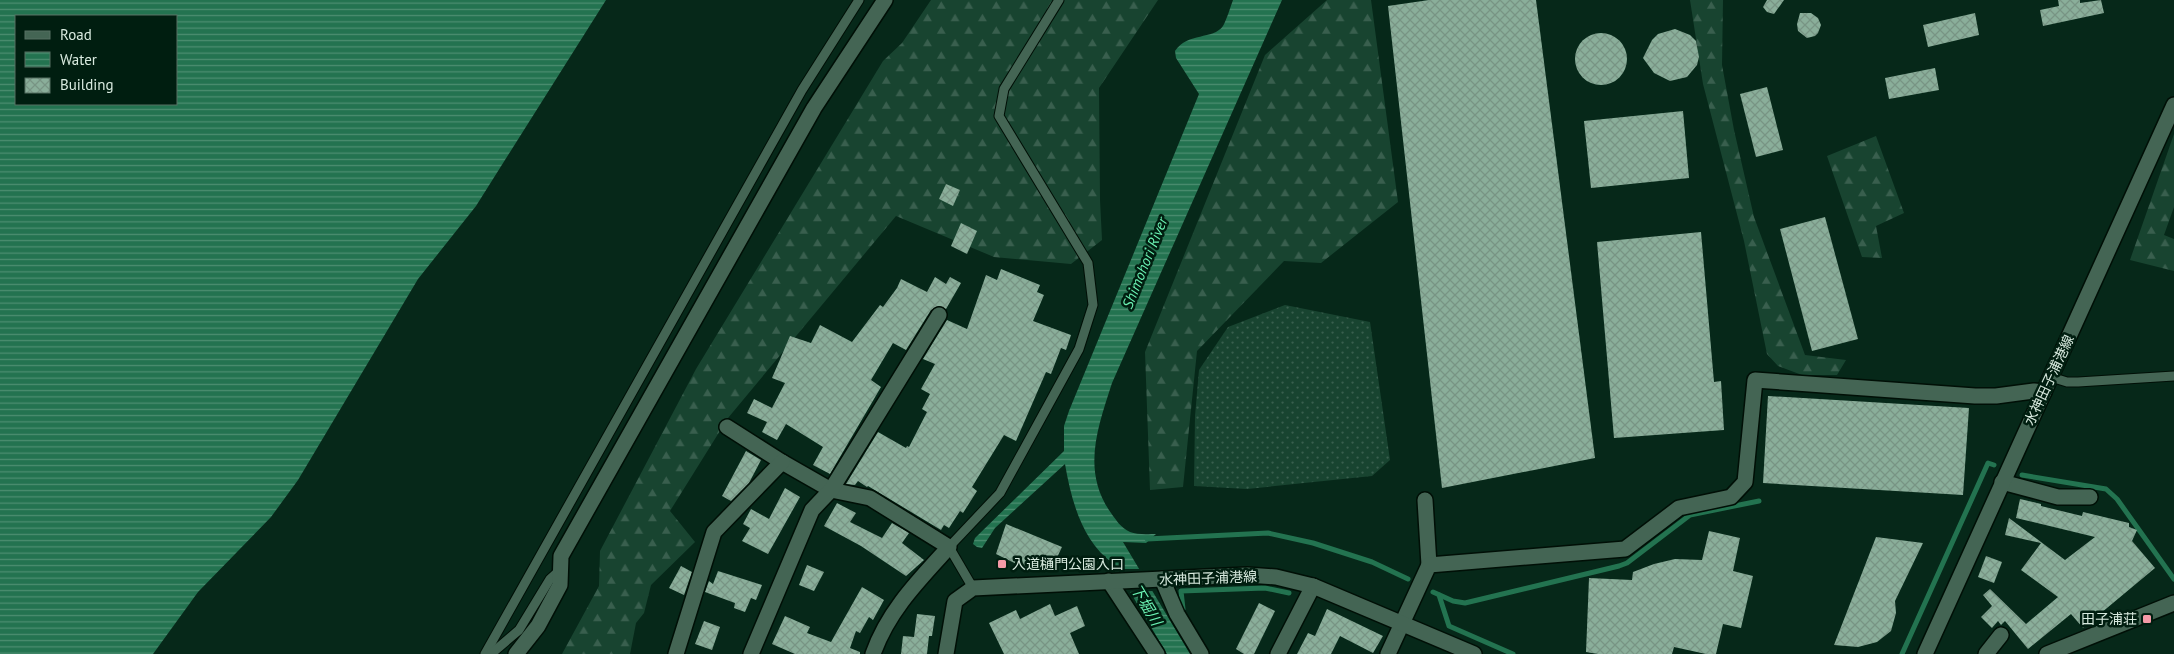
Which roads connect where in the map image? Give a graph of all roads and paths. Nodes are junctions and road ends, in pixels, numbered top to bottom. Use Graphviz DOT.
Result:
graph roads {
  1 [pos="860,0"];
  2 [pos="885,0"];
  3 [pos="1059,0"];
  4 [pos="2174,105"];
  5 [pos="939,316"];
  6 [pos="2174,376"];
  7 [pos="2051,377"];
  8 [pos="2044,392"];
  9 [pos="727,427"];
  10 [pos="782,462"];
  11 [pos="2002,482"];
  12 [pos="831,490"];
  13 [pos="2090,497"];
  14 [pos="1425,500"];
  15 [pos="949,547"];
  16 [pos="1429,565"];
  17 [pos="560,570"];
  18 [pos="1156,579"];
  19 [pos="1113,581"];
  20 [pos="1313,586"];
  21 [pos="973,588"];
  22 [pos="2174,603"];
  23 [pos="1403,623"];
  24 [pos="2001,635"];
  25 [pos="485,654"];
  26 [pos="490,654"];
  27 [pos="516,654"];
  28 [pos="676,654"];
  29 [pos="751,654"];
  30 [pos="873,654"];
  31 [pos="946,654"];
  32 [pos="1157,654"];
  33 [pos="1201,654"];
  34 [pos="1278,654"];
  35 [pos="1388,654"];
  36 [pos="1474,654"];
  37 [pos="1925,654"];
  38 [pos="1986,654"];
  39 [pos="2047,654"];
  1 -- 25 [label="lane"];
  2 -- 17 [label="street"];
  3 -- 15 [label="lane"];
  4 -- 7 [label="street, 水神田子浦港線"];
  5 -- 12 [label="street"];
  6 -- 7 [label="lane"];
  7 -- 8 [label="street, 水神田子浦港線"];
  8 -- 11 [label="street, 水神田子浦港線"];
  8 -- 16 [label="street"];
  9 -- 10 [label="street"];
  10 -- 12 [label="street"];
  10 -- 28 [label="street"];
  11 -- 13 [label="street"];
  11 -- 37 [label="street, 水神田子浦港線"];
  12 -- 15 [label="street"];
  12 -- 29 [label="street"];
  14 -- 16 [label="street"];
  15 -- 21 [label="lane"];
  15 -- 30 [label="street"];
  16 -- 23 [label="street"];
  17 -- 26 [label="lane"];
  17 -- 27 [label="street"];
  18 -- 19 [label="street, 水神田子浦港線"];
  18 -- 20 [label="street, 水神田子浦港線"];
  18 -- 33 [label="street"];
  19 -- 21 [label="street, 水神田子浦港線"];
  19 -- 32 [label="street"];
  20 -- 23 [label="street, 水神田子浦港線"];
  20 -- 34 [label="street"];
  21 -- 31 [label="street"];
  22 -- 39 [label="street"];
  23 -- 35 [label="street"];
  23 -- 36 [label="street, 水神田子浦港線"];
  24 -- 38 [label="street"];
}
